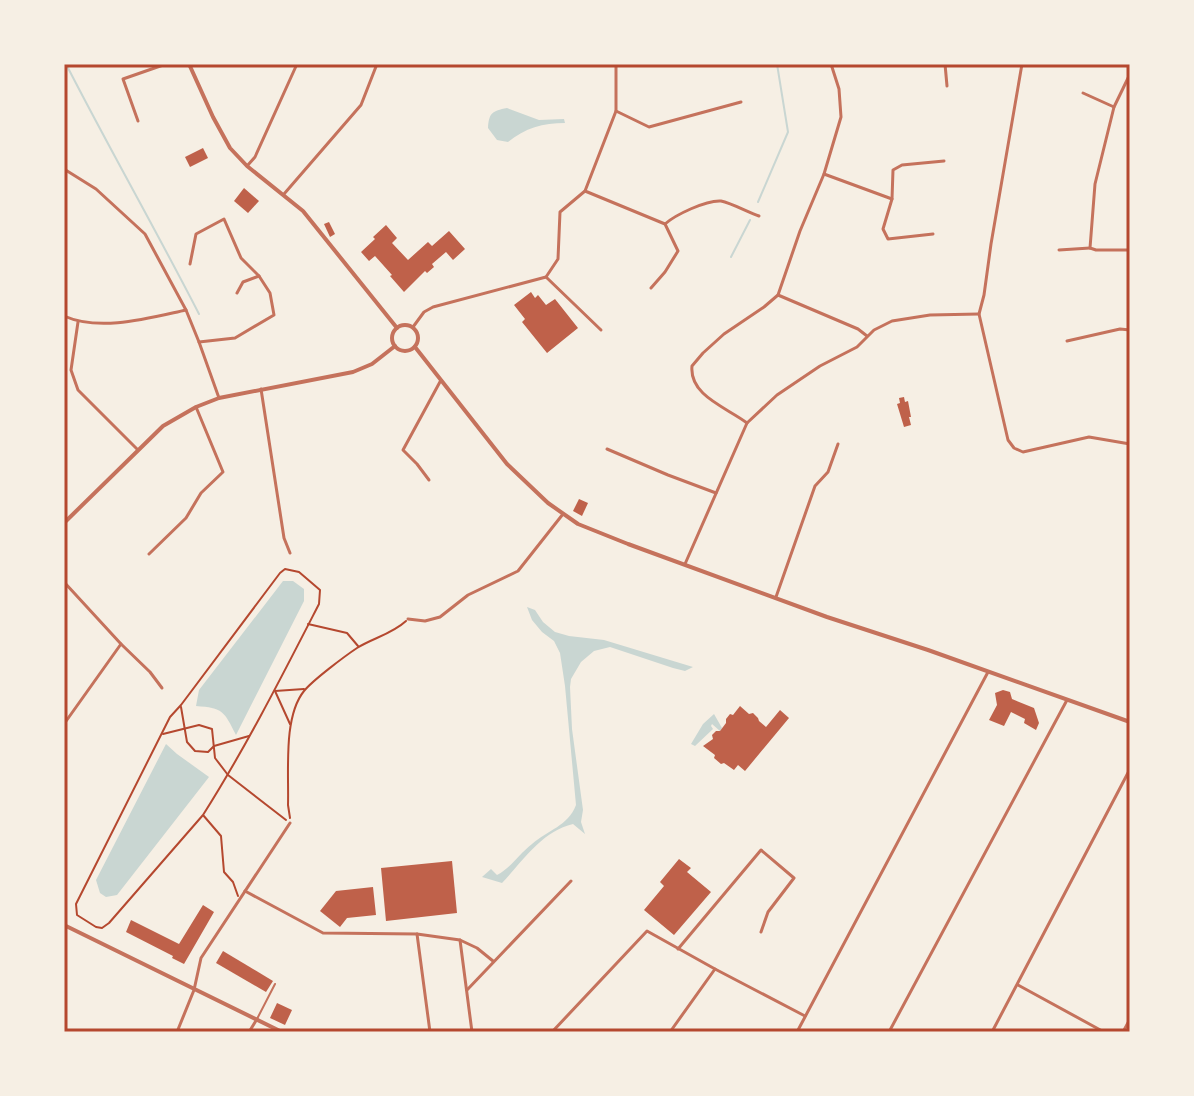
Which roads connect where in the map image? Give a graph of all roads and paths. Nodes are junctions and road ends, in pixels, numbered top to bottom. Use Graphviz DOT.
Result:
graph roads {
  1 [pos="166,64"];
  2 [pos="189,64"];
  3 [pos="297,64"];
  4 [pos="377,64"];
  5 [pos="616,64"];
  6 [pos="831,64"];
  7 [pos="945,64"];
  8 [pos="1022,64"];
  9 [pos="1130,74"];
  10 [pos="947,86"];
  11 [pos="1083,93"];
  12 [pos="741,102"];
  13 [pos="1114,107"];
  14 [pos="616,111"];
  15 [pos="138,121"];
  16 [pos="944,161"];
  17 [pos="247,166"];
  18 [pos="64,169"];
  19 [pos="824,174"];
  20 [pos="585,191"];
  21 [pos="284,194"];
  22 [pos="892,199"];
  23 [pos="759,216"];
  24 [pos="665,224"];
  25 [pos="933,234"];
  26 [pos="1090,248"];
  27 [pos="1059,250"];
  28 [pos="1130,250"];
  29 [pos="190,264"];
  30 [pos="259,276"];
  31 [pos="546,277"];
  32 [pos="651,288"];
  33 [pos="237,293"];
  34 [pos="778,295"];
  35 [pos="186,310"];
  36 [pos="979,314"];
  37 [pos="64,316"];
  38 [pos="78,322"];
  39 [pos="413,327"];
  40 [pos="397,328"];
  41 [pos="601,330"];
  42 [pos="1130,330"];
  43 [pos="867,336"];
  44 [pos="1067,341"];
  45 [pos="199,342"];
  46 [pos="395,346"];
  47 [pos="415,347"];
  48 [pos="441,380"];
  49 [pos="261,389"];
  50 [pos="219,398"];
  51 [pos="196,407"];
  52 [pos="747,423"];
  53 [pos="838,444"];
  54 [pos="1130,444"];
  55 [pos="607,449"];
  56 [pos="138,450"];
  57 [pos="429,480"];
  58 [pos="716,493"];
  59 [pos="563,514"];
  60 [pos="64,523"];
  61 [pos="290,553"];
  62 [pos="149,554"];
  63 [pos="685,564"];
  64 [pos="285,569"];
  65 [pos="64,582"];
  66 [pos="776,597"];
  67 [pos="408,619"];
  68 [pos="308,624"];
  69 [pos="121,644"];
  70 [pos="359,647"];
  71 [pos="988,672"];
  72 [pos="162,688"];
  73 [pos="305,689"];
  74 [pos="275,691"];
  75 [pos="1067,700"];
  76 [pos="181,705"];
  77 [pos="1130,722"];
  78 [pos="64,724"];
  79 [pos="291,725"];
  80 [pos="185,728"];
  81 [pos="163,734"];
  82 [pos="250,736"];
  83 [pos="214,746"];
  84 [pos="1130,769"];
  85 [pos="228,775"];
  86 [pos="203,815"];
  87 [pos="290,823"];
  88 [pos="571,881"];
  89 [pos="245,891"];
  90 [pos="239,901"];
  91 [pos="64,925"];
  92 [pos="761,932"];
  93 [pos="417,934"];
  94 [pos="460,940"];
  95 [pos="678,949"];
  96 [pos="493,961"];
  97 [pos="715,969"];
  98 [pos="275,984"];
  99 [pos="1018,985"];
  100 [pos="194,990"];
  101 [pos="467,990"];
  102 [pos="805,1016"];
  103 [pos="257,1019"];
  104 [pos="1130,1019"];
  105 [pos="1128,1028"];
  106 [pos="177,1032"];
  107 [pos="249,1032"];
  108 [pos="282,1032"];
  109 [pos="430,1032"];
  110 [pos="472,1032"];
  111 [pos="552,1032"];
  112 [pos="670,1032"];
  113 [pos="797,1032"];
  114 [pos="889,1032"];
  115 [pos="992,1032"];
  116 [pos="1104,1032"];
  117 [pos="1123,1032"];
  1 -- 15 [label="street"];
  2 -- 17 [label="street"];
  3 -- 17 [label="street"];
  4 -- 21 [label="street"];
  5 -- 14 [label="street"];
  6 -- 19 [label="street"];
  7 -- 10 [label="street"];
  8 -- 36 [label="street"];
  9 -- 13 [label="street"];
  11 -- 13 [label="street"];
  12 -- 14 [label="street"];
  13 -- 26 [label="street"];
  14 -- 20 [label="street"];
  16 -- 22 [label="street"];
  17 -- 21 [label="street"];
  18 -- 35 [label="street"];
  19 -- 22 [label="street"];
  19 -- 34 [label="street"];
  20 -- 24 [label="street"];
  20 -- 31 [label="street"];
  21 -- 40 [label="street"];
  22 -- 25 [label="street"];
  23 -- 24 [label="street"];
  24 -- 32 [label="street"];
  26 -- 27 [label="street"];
  26 -- 28 [label="street"];
  29 -- 30 [label="street"];
  30 -- 33 [label="street"];
  30 -- 45 [label="street"];
  31 -- 39 [label="street"];
  31 -- 41 [label="street"];
  34 -- 43 [label="street"];
  34 -- 52 [label="street"];
  35 -- 38 [label="street"];
  35 -- 45 [label="street"];
  36 -- 43 [label="street"];
  36 -- 54 [label="street"];
  37 -- 38 [label="street"];
  38 -- 56 [label="street"];
  39 -- 40 [label="street"];
  39 -- 47 [label="street"];
  40 -- 46 [label="street"];
  42 -- 44 [label="street"];
  43 -- 52 [label="street"];
  45 -- 50 [label="street"];
  46 -- 47 [label="street"];
  46 -- 49 [label="street"];
  47 -- 48 [label="street"];
  48 -- 57 [label="street"];
  48 -- 59 [label="street"];
  49 -- 50 [label="street"];
  49 -- 61 [label="street"];
  50 -- 51 [label="street"];
  51 -- 56 [label="street"];
  51 -- 62 [label="street"];
  52 -- 58 [label="street"];
  53 -- 66 [label="street"];
  55 -- 58 [label="street"];
  56 -- 60 [label="street"];
  58 -- 63 [label="street"];
  59 -- 63 [label="street"];
  59 -- 67 [label="street"];
  61 -- 64 [label="path"];
  63 -- 66 [label="street"];
  64 -- 68 [label="path"];
  64 -- 76 [label="path"];
  65 -- 69 [label="street"];
  66 -- 71 [label="street"];
  67 -- 70 [label="path"];
  68 -- 70 [label="path"];
  68 -- 74 [label="path"];
  69 -- 72 [label="street"];
  69 -- 78 [label="street"];
  70 -- 73 [label="path"];
  71 -- 75 [label="street"];
  71 -- 102 [label="street"];
  73 -- 74 [label="path"];
  73 -- 79 [label="path"];
  74 -- 79 [label="path"];
  74 -- 82 [label="path"];
  75 -- 77 [label="street"];
  75 -- 114 [label="street"];
  76 -- 80 [label="path"];
  76 -- 81 [label="path"];
  79 -- 87 [label="path"];
  80 -- 81 [label="path"];
  80 -- 83 [label="path"];
  80 -- 83 [label="path"];
  81 -- 86 [label="path"];
  82 -- 83 [label="path"];
  82 -- 85 [label="path"];
  83 -- 85 [label="path"];
  84 -- 99 [label="street"];
  85 -- 86 [label="path"];
  85 -- 87 [label="path"];
  86 -- 90 [label="path"];
  87 -- 89 [label="street"];
  88 -- 96 [label="street"];
  89 -- 90 [label="street"];
  89 -- 93 [label="street"];
  90 -- 100 [label="street"];
  91 -- 100 [label="street"];
  92 -- 95 [label="street"];
  93 -- 94 [label="street"];
  93 -- 109 [label="street"];
  94 -- 96 [label="street"];
  94 -- 101 [label="street"];
  95 -- 97 [label="street"];
  95 -- 111 [label="street"];
  96 -- 101 [label="street"];
  97 -- 102 [label="street"];
  97 -- 112 [label="street"];
  98 -- 103 [label="lane"];
  99 -- 115 [label="street"];
  99 -- 116 [label="street"];
  100 -- 103 [label="street"];
  100 -- 106 [label="street"];
  101 -- 110 [label="street"];
  102 -- 113 [label="street"];
  103 -- 107 [label="street"];
  103 -- 108 [label="street"];
  104 -- 105 [label="street"];
  105 -- 117 [label="street"];
}
